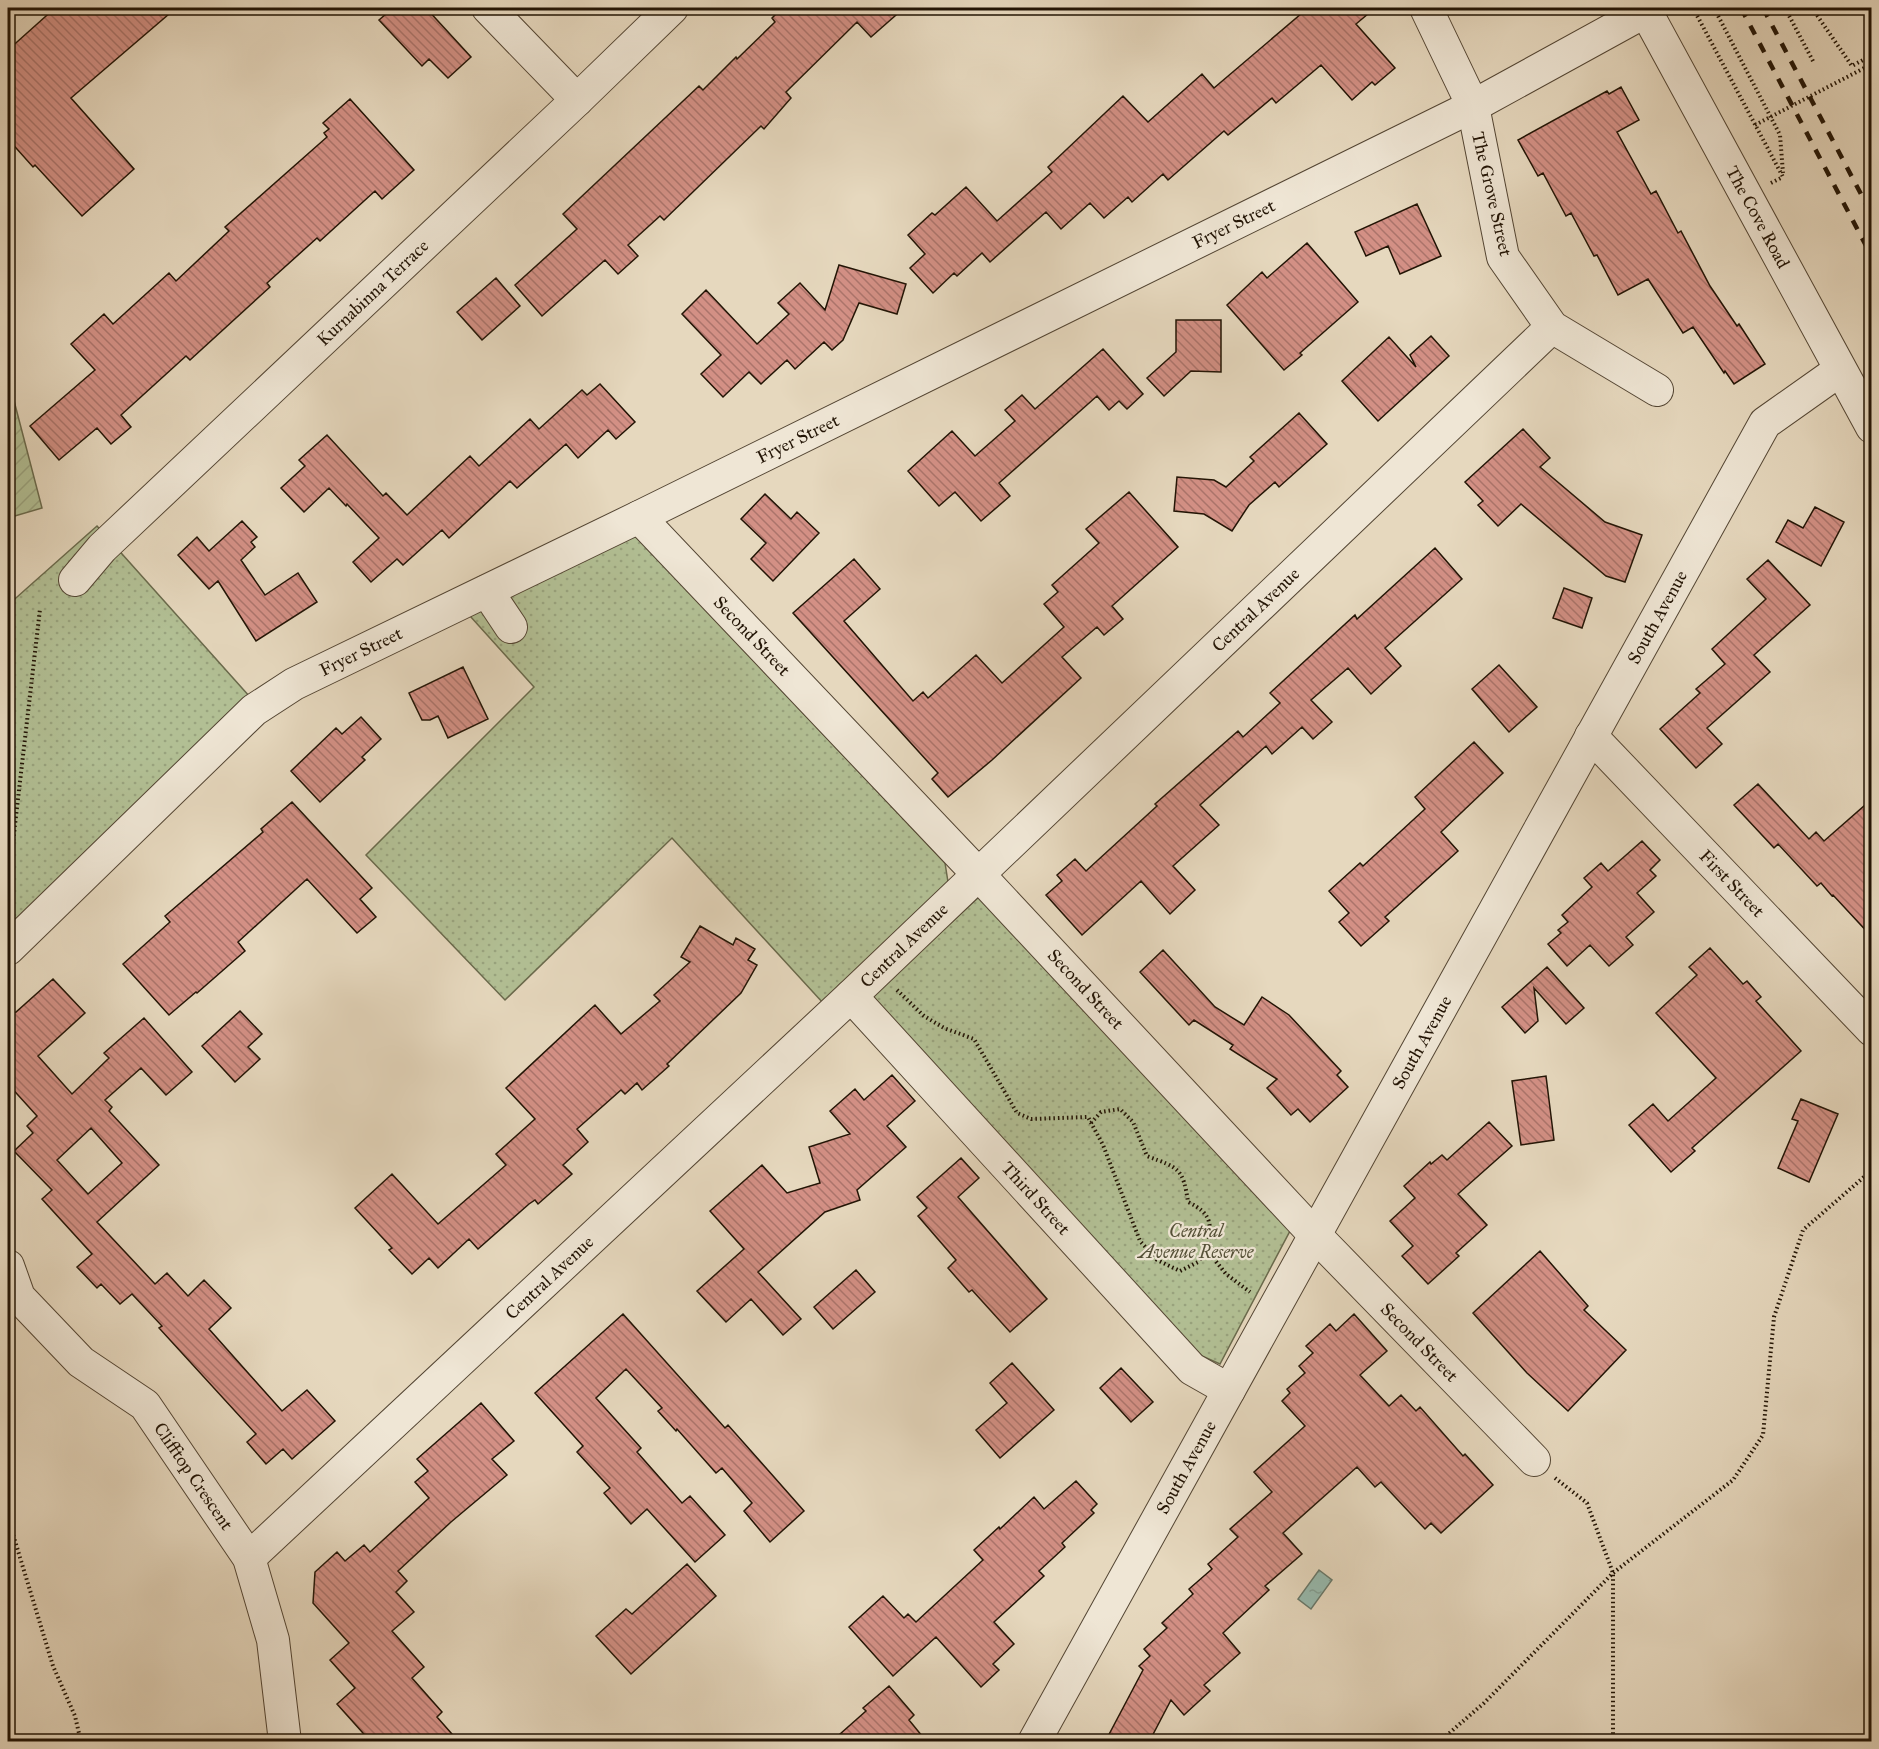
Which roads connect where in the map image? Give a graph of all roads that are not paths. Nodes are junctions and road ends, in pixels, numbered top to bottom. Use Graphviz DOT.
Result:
graph roads {
  1 [pos="488,8"];
  2 [pos="672,8"];
  3 [pos="1426,8"];
  4 [pos="1645,9"];
  5 [pos="577,100"];
  6 [pos="1473,106"];
  7 [pos="1552,327"];
  8 [pos="1840,370"];
  9 [pos="1657,390"];
  10 [pos="1872,427"];
  11 [pos="639,517"];
  12 [pos="75,580"];
  13 [pos="487,591"];
  14 [pos="511,627"];
  15 [pos="1591,736"];
  16 [pos="979,874"];
  17 [pos="8,949"];
  18 [pos="851,996"];
  19 [pos="1872,1030"];
  20 [pos="1314,1234"];
  21 [pos="8,1266"];
  22 [pos="1229,1390"];
  23 [pos="1534,1460"];
  24 [pos="249,1558"];
  25 [pos="285,1742"];
  26 [pos="1034,1742"];
  1 -- 5 [label="street"];
  2 -- 5 [label="street, Kurnabinna Terrace"];
  3 -- 6 [label="street, The Grove Street"];
  4 -- 6 [label="street, Fryer Street"];
  4 -- 8 [label="street, The Cove Road"];
  5 -- 12 [label="street, Kurnabinna Terrace"];
  6 -- 7 [label="street, The Grove Street"];
  6 -- 11 [label="street, Fryer Street"];
  7 -- 9 [label="street, The Grove Street"];
  7 -- 16 [label="street, Central Avenue"];
  8 -- 10 [label="street, The Cove Road"];
  8 -- 15 [label="street, South Avenue"];
  11 -- 13 [label="street, Fryer Street"];
  11 -- 16 [label="street, Second Street"];
  13 -- 14 [label="street"];
  13 -- 17 [label="street, Fryer Street"];
  15 -- 19 [label="street, First Street"];
  15 -- 20 [label="street, South Avenue"];
  16 -- 18 [label="street, Central Avenue"];
  16 -- 20 [label="street, Second Street"];
  18 -- 22 [label="street, Third Street"];
  18 -- 24 [label="street, Central Avenue"];
  20 -- 22 [label="street, South Avenue"];
  20 -- 23 [label="street, Second Street"];
  21 -- 24 [label="street, Clifftop Crescent"];
  22 -- 26 [label="street, South Avenue"];
  24 -- 25 [label="street, Clifftop Crescent"];
}
